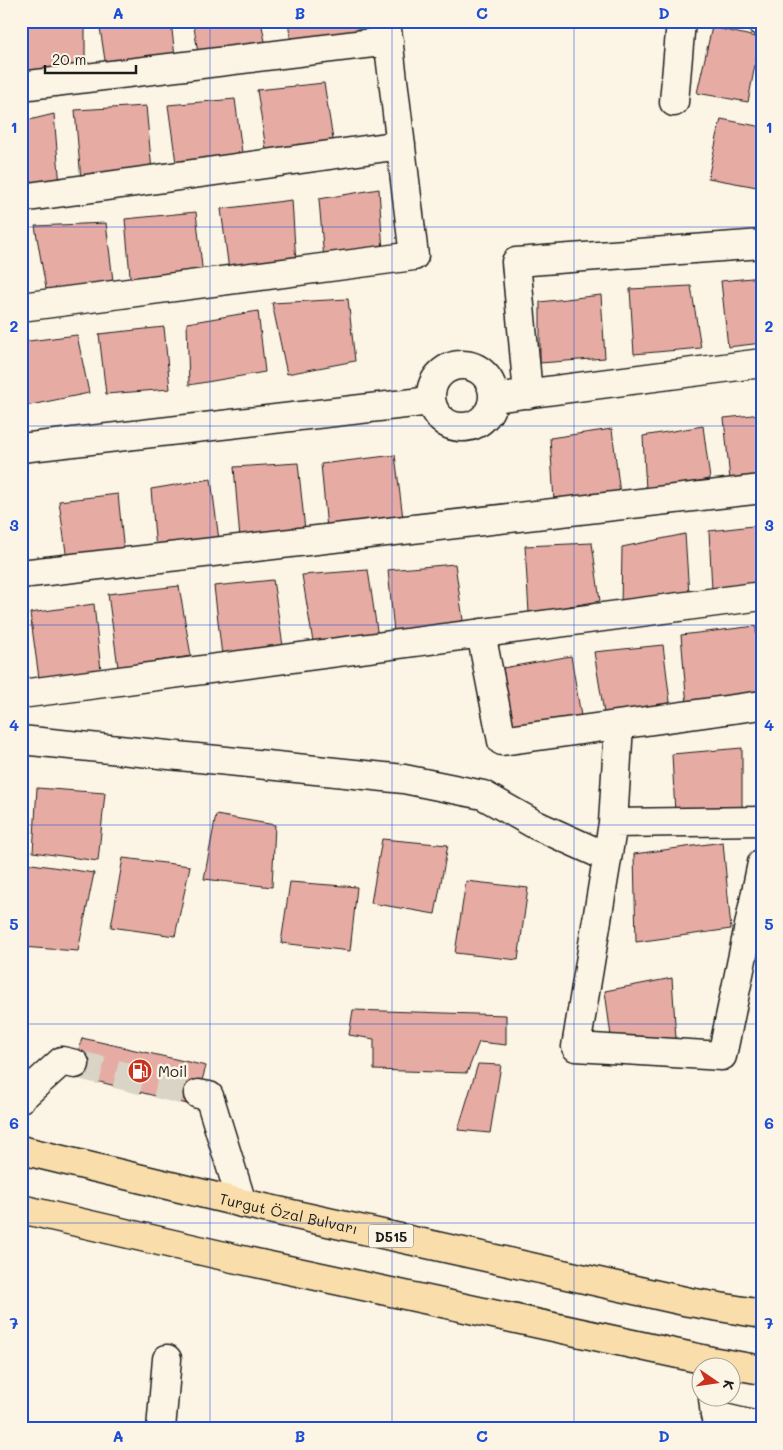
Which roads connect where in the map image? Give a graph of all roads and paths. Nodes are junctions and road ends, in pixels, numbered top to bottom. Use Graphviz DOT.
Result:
graph roads {
  1 [pos="681,21"];
  2 [pos="387,31"];
  3 [pos="21,86"];
  4 [pos="674,102"];
  5 [pos="401,145"];
  6 [pos="21,198"];
  7 [pos="762,244"];
  8 [pos="21,307"];
  9 [pos="762,364"];
  10 [pos="528,394"];
  11 [pos="494,398"];
  12 [pos="431,401"];
  13 [pos="21,448"];
  14 [pos="762,489"];
  15 [pos="21,574"];
  16 [pos="762,596"];
  17 [pos="481,633"];
  18 [pos="21,694"];
  19 [pos="762,705"];
  20 [pos="620,725"];
  21 [pos="21,740"];
  22 [pos="762,820"];
  23 [pos="613,823"];
  24 [pos="607,857"];
  25 [pos="762,863"];
  26 [pos="75,1064"];
  27 [pos="198,1094"];
  28 [pos="21,1098"];
  29 [pos="21,1150"];
  30 [pos="242,1203"];
  31 [pos="21,1209"];
  32 [pos="762,1314"];
  33 [pos="167,1359"];
  34 [pos="690,1359"];
  35 [pos="740,1367"];
  36 [pos="762,1370"];
  37 [pos="714,1408"];
  38 [pos="762,1427"];
  39 [pos="161,1429"];
  1 -- 4 [label="street"];
  2 -- 3 [label="street"];
  2 -- 5 [label="street"];
  5 -- 6 [label="street"];
  5 -- 8 [label="street"];
  7 -- 10 [label="street"];
  9 -- 10 [label="street"];
  10 -- 11 [label="street"];
  11 -- 12 [label="street"];
  11 -- 12 [label="street"];
  12 -- 13 [label="street"];
  14 -- 15 [label="street"];
  16 -- 17 [label="street"];
  17 -- 18 [label="street"];
  17 -- 20 [label="street"];
  19 -- 20 [label="street"];
  20 -- 23 [label="street"];
  21 -- 24 [label="street"];
  22 -- 23 [label="street"];
  23 -- 24 [label="street"];
  24 -- 25 [label="street"];
  26 -- 28 [label="street"];
  27 -- 30 [label="street"];
  29 -- 30 [label="highway, Turgut Özal Bulvarı / D515"];
  30 -- 32 [label="highway, Turgut Özal Bulvarı / D515"];
  31 -- 34 [label="highway"];
  33 -- 39 [label="street"];
  35 -- 36 [label="highway"];
  37 -- 38 [label="street"];
}
